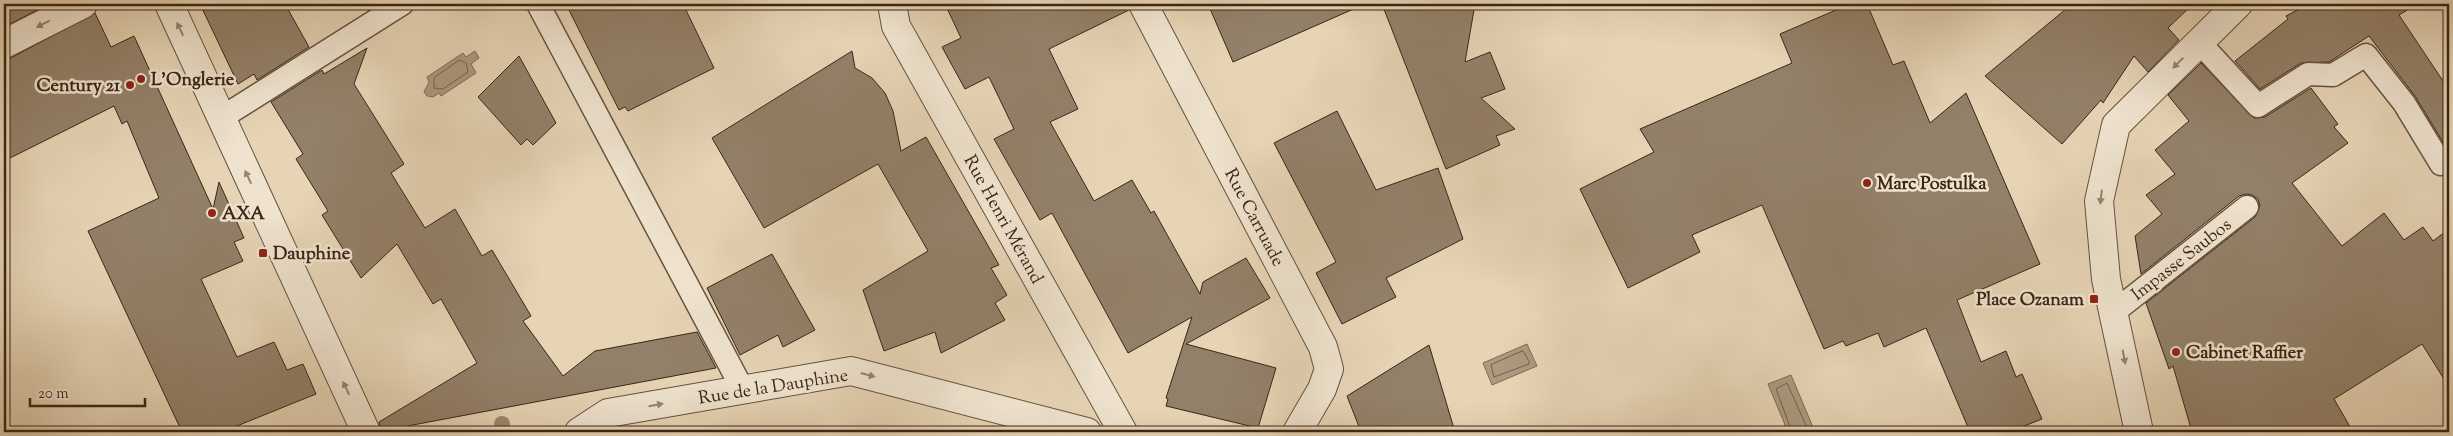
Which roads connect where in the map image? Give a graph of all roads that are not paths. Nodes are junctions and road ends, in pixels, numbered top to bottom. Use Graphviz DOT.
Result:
graph roads {
  1 [pos="83,4"];
  2 [pos="169,4"];
  3 [pos="402,4"];
  4 [pos="538,4"];
  5 [pos="892,4"];
  6 [pos="1143,4"];
  7 [pos="2238,4"];
  8 [pos="2199,42"];
  9 [pos="4,44"];
  10 [pos="221,118"];
  11 [pos="2441,164"];
  12 [pos="2247,207"];
  13 [pos="2114,312"];
  14 [pos="743,390"];
  15 [pos="366,432"];
  16 [pos="579,432"];
  17 [pos="1086,432"];
  18 [pos="1123,432"];
  19 [pos="1297,432"];
  20 [pos="2139,432"];
  1 -- 9 [label="street, one-way"];
  10 -- 2 [label="street, one-way"];
  3 -- 10 [label="lane"];
  4 -- 14 [label="lane"];
  5 -- 18 [label="street, Rue Henri Mérand"];
  6 -- 19 [label="street, Rue Carruade"];
  7 -- 8 [label="street"];
  8 -- 11 [label="lane"];
  8 -- 13 [label="street, one-way"];
  15 -- 10 [label="street, one-way"];
  12 -- 13 [label="lane, Impasse Saubos"];
  13 -- 20 [label="street, one-way"];
  16 -- 14 [label="street, Rue de la Dauphine, one-way"];
  14 -- 17 [label="street, Rue de la Dauphine, one-way"];
}
